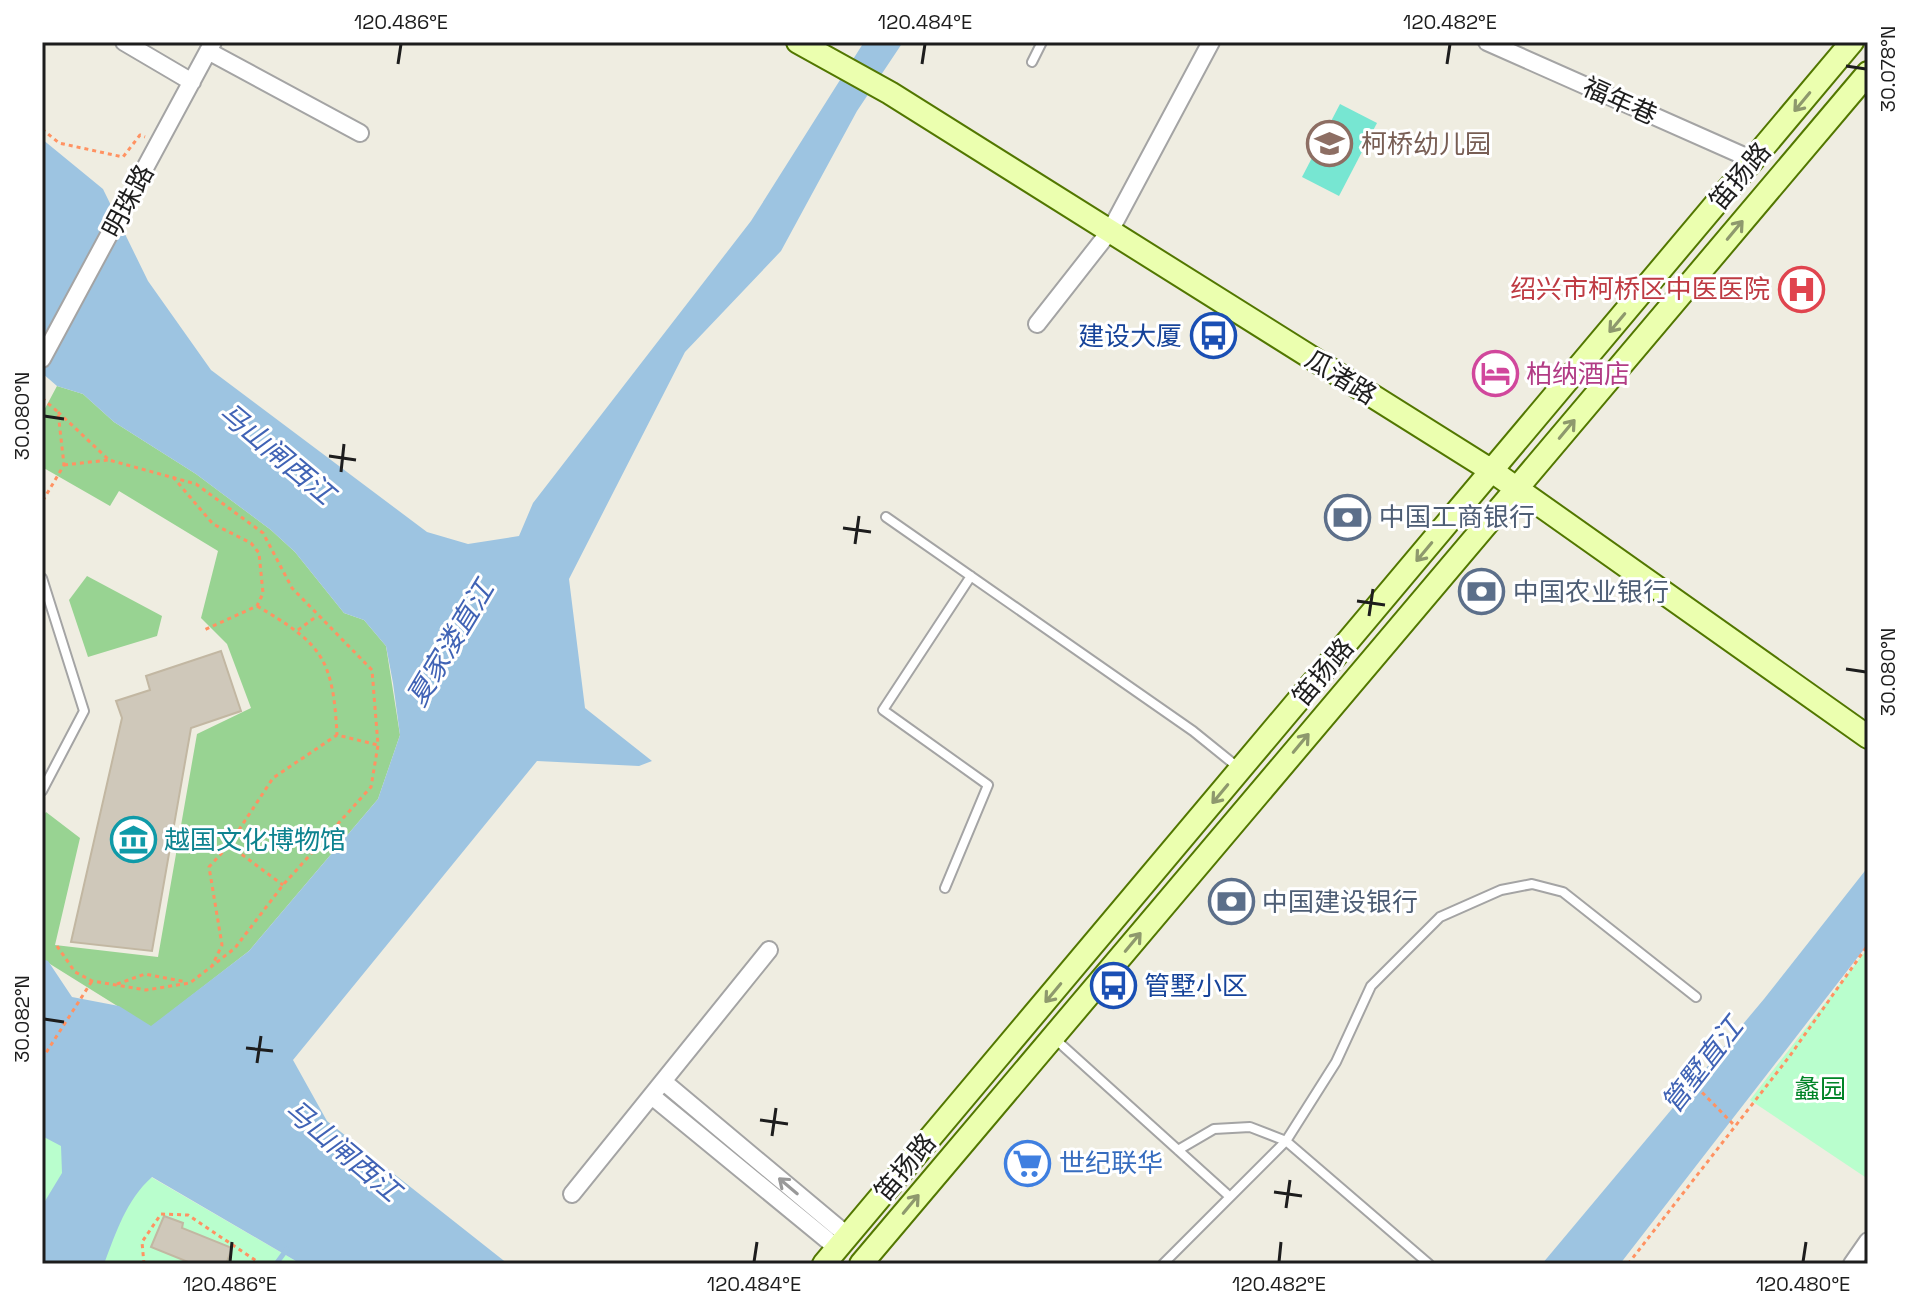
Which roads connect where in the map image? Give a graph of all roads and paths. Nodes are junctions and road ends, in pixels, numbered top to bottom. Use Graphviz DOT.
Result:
graph roads {
  1 [pos="124,42"];
  2 [pos="798,42"];
  3 [pos="1042,42"];
  4 [pos="1211,42"];
  5 [pos="1487,42"];
  6 [pos="1852,42"];
  7 [pos="211,47"];
  8 [pos="1032,62"];
  9 [pos="1868,73"];
  10 [pos="192,82"];
  11 [pos="42,129"];
  12 [pos="360,133"];
  13 [pos="160,142"];
  14 [pos="1753,160"];
  15 [pos="1110,231"];
  16 [pos="1037,324"];
  17 [pos="42,359"];
  18 [pos="42,398"];
  19 [pos="58,412"];
  20 [pos="109,460"];
  21 [pos="64,465"];
  22 [pos="1492,471"];
  23 [pos="173,477"];
  24 [pos="1516,488"];
  25 [pos="42,502"];
  26 [pos="886,517"];
  27 [pos="269,546"];
  28 [pos="259,553"];
  29 [pos="971,576"];
  30 [pos="42,578"];
  31 [pos="257,606"];
  32 [pos="318,615"];
  33 [pos="204,630"];
  34 [pos="298,630"];
  35 [pos="337,735"];
  36 [pos="1868,737"];
  37 [pos="378,745"];
  38 [pos="1241,769"];
  39 [pos="42,791"];
  40 [pos="229,845"];
  41 [pos="283,885"];
  42 [pos="945,888"];
  43 [pos="1868,945"];
  44 [pos="57,946"];
  45 [pos="769,950"];
  46 [pos="212,966"];
  47 [pos="92,981"];
  48 [pos="190,983"];
  49 [pos="115,985"];
  50 [pos="1696,997"];
  51 [pos="1052,1037"];
  52 [pos="42,1059"];
  53 [pos="1691,1081"];
  54 [pos="664,1082"];
  55 [pos="653,1097"];
  56 [pos="1734,1125"];
  57 [pos="1286,1141"];
  58 [pos="1178,1150"];
  59 [pos="572,1194"];
  60 [pos="1229,1196"];
  61 [pos="1868,1241"];
  62 [pos="836,1249"];
  63 [pos="144,1264"];
  64 [pos="261,1264"];
  65 [pos="861,1264"];
  66 [pos="1163,1264"];
  67 [pos="1429,1264"];
  68 [pos="1628,1264"];
  69 [pos="1852,1264"];
  1 -- 10 [label="street"];
  2 -- 15 [label="street, 瓜渚路"];
  3 -- 8 [label="lane"];
  4 -- 15 [label="street"];
  5 -- 14 [label="street, 福年巷"];
  6 -- 14 [label="street, 笛扬路, one-way"];
  7 -- 10 [label="street, 明珠路"];
  7 -- 12 [label="street"];
  24 -- 9 [label="street, 笛扬路, one-way"];
  10 -- 13 [label="street, 明珠路"];
  11 -- 13 [label="path"];
  13 -- 17 [label="street, 明珠路"];
  14 -- 22 [label="street, 笛扬路, one-way"];
  15 -- 16 [label="street"];
  15 -- 22 [label="street, 瓜渚路"];
  18 -- 19 [label="path"];
  19 -- 20 [label="path"];
  19 -- 21 [label="path"];
  20 -- 21 [label="path"];
  20 -- 23 [label="path"];
  21 -- 25 [label="path"];
  22 -- 24 [label="street, 瓜渚路"];
  22 -- 38 [label="street, 笛扬路, one-way"];
  23 -- 27 [label="path"];
  23 -- 28 [label="path"];
  24 -- 36 [label="street, 瓜渚路"];
  51 -- 24 [label="street, 笛扬路, one-way"];
  26 -- 29 [label="lane"];
  27 -- 28 [label="path"];
  27 -- 32 [label="path"];
  28 -- 31 [label="path"];
  29 -- 38 [label="lane"];
  29 -- 42 [label="lane"];
  30 -- 39 [label="lane"];
  31 -- 33 [label="path"];
  31 -- 34 [label="path"];
  32 -- 34 [label="path"];
  32 -- 37 [label="path"];
  34 -- 35 [label="path"];
  35 -- 37 [label="path"];
  35 -- 40 [label="path"];
  37 -- 41 [label="path"];
  38 -- 62 [label="street, 笛扬路, one-way"];
  40 -- 41 [label="path"];
  40 -- 46 [label="path"];
  41 -- 46 [label="path"];
  43 -- 56 [label="path"];
  44 -- 47 [label="path"];
  45 -- 54 [label="street"];
  46 -- 48 [label="path"];
  47 -- 49 [label="path"];
  47 -- 52 [label="path"];
  48 -- 49 [label="path"];
  48 -- 49 [label="path"];
  50 -- 57 [label="lane"];
  51 -- 58 [label="lane"];
  65 -- 51 [label="street, 笛扬路, one-way"];
  53 -- 56 [label="path"];
  54 -- 55 [label="street"];
  62 -- 54 [label="street, one-way"];
  55 -- 59 [label="street"];
  55 -- 62 [label="street"];
  56 -- 68 [label="path"];
  57 -- 58 [label="lane"];
  57 -- 60 [label="lane"];
  57 -- 67 [label="lane"];
  58 -- 60 [label="lane"];
  60 -- 66 [label="lane"];
  61 -- 69 [label="street"];
  63 -- 64 [label="path"];
}
